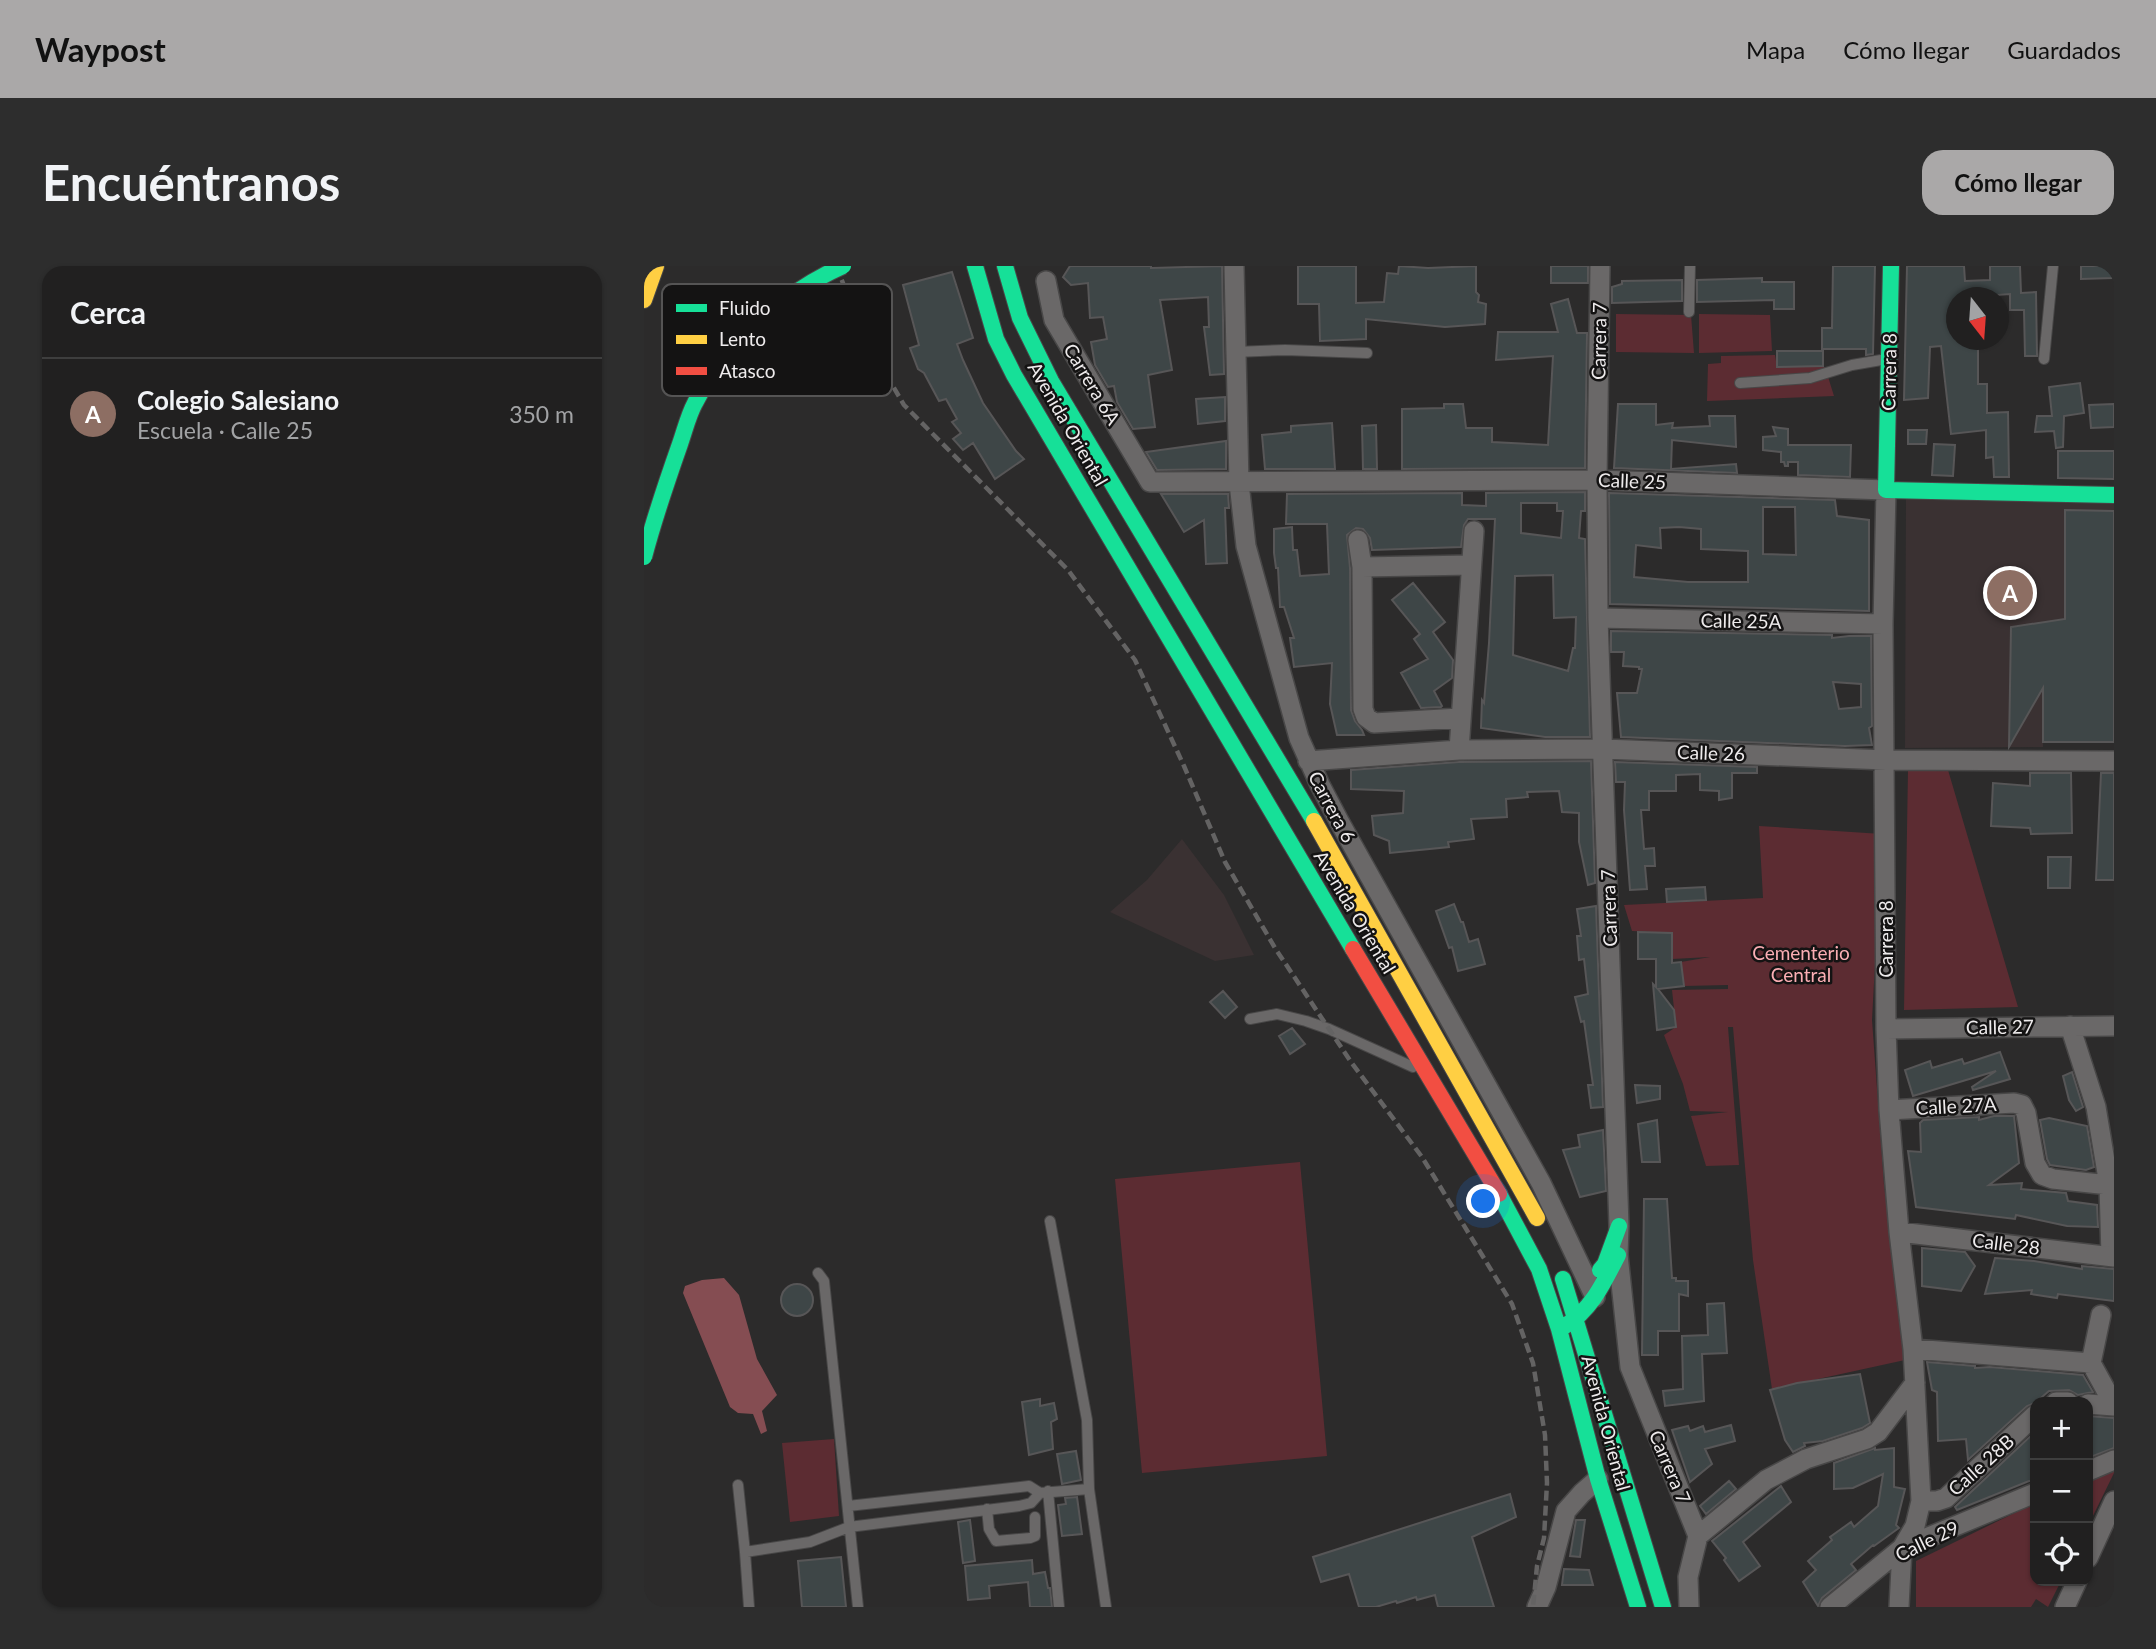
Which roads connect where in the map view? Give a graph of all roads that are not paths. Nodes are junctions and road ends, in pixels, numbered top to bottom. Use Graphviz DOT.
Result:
graph roads {
  1 [pos="656,266"];
  2 [pos="843,266"];
  3 [pos="975,266"];
  4 [pos="1005,266"];
  5 [pos="1234,266"];
  6 [pos="1600,266"];
  7 [pos="1690,266"];
  8 [pos="1891,266"];
  9 [pos="2053,266"];
  10 [pos="1046,281"];
  11 [pos="808,284"];
  12 [pos="644,300"];
  13 [pos="1689,312"];
  14 [pos="1234,352"];
  15 [pos="1367,353"];
  16 [pos="1889,359"];
  17 [pos="2044,359"];
  18 [pos="1740,383"];
  19 [pos="700,396"];
  20 [pos="1597,480"];
  21 [pos="1150,482"];
  22 [pos="1239,483"];
  23 [pos="1886,490"];
  24 [pos="2114,495"];
  25 [pos="1474,531"];
  26 [pos="1359,540"];
  27 [pos="644,557"];
  28 [pos="1471,565"];
  29 [pos="1362,567"];
  30 [pos="1598,618"];
  31 [pos="1883,624"];
  32 [pos="1460,718"];
  33 [pos="1603,749"];
  34 [pos="1459,750"];
  35 [pos="1886,760"];
  36 [pos="1308,761"];
  37 [pos="2114,761"];
  38 [pos="1250,1019"];
  39 [pos="2070,1026"];
  40 [pos="2114,1026"];
  41 [pos="1886,1029"];
  42 [pos="1427,1073"];
  43 [pos="1889,1110"];
  44 [pos="2109,1185"];
  45 [pos="1050,1221"];
  46 [pos="1619,1226"];
  47 [pos="1542,1230"];
  48 [pos="1899,1232"];
  49 [pos="1618,1255"];
  50 [pos="2113,1256"];
  51 [pos="818,1273"];
  52 [pos="1586,1277"];
  53 [pos="1595,1297"];
  54 [pos="2101,1315"];
  55 [pos="1578,1319"];
  56 [pos="1559,1329"];
  57 [pos="1913,1349"];
  58 [pos="2091,1363"];
  59 [pos="1915,1383"];
  60 [pos="2093,1404"];
  61 [pos="2114,1406"];
  62 [pos="2030,1420"];
  63 [pos="2114,1460"];
  64 [pos="2093,1469"];
  65 [pos="1598,1479"];
  66 [pos="738,1485"];
  67 [pos="1089,1489"];
  68 [pos="1044,1492"];
  69 [pos="964,1493"];
  70 [pos="2030,1495"];
  71 [pos="1921,1501"];
  72 [pos="2114,1501"];
  73 [pos="848,1506"];
  74 [pos="987,1509"];
  75 [pos="966,1511"];
  76 [pos="1035,1517"];
  77 [pos="849,1527"];
  78 [pos="1699,1536"];
  79 [pos="2093,1547"];
  80 [pos="1902,1548"];
  81 [pos="746,1552"];
  82 [pos="2075,1586"];
  83 [pos="749,1607"];
  84 [pos="858,1607"];
  85 [pos="1059,1607"];
  86 [pos="1107,1607"];
  87 [pos="1537,1607"];
  88 [pos="1637,1607"];
  89 [pos="1663,1607"];
  90 [pos="1689,1607"];
  91 [pos="1830,1607"];
  92 [pos="1899,1607"];
  93 [pos="2065,1607"];
  1 -- 12 [label="main road"];
  2 -- 11 [label="main road, bridge"];
  3 -- 42 [label="main road, Avenida Oriental"];
  4 -- 47 [label="main road, Avenida Oriental"];
  5 -- 14 [label="street, Carrera 6"];
  6 -- 20 [label="street, Carrera 7"];
  7 -- 13 [label="lane"];
  8 -- 16 [label="main road, Carrera 8"];
  9 -- 17 [label="lane"];
  10 -- 21 [label="street, Carrera 6A"];
  14 -- 15 [label="lane"];
  14 -- 22 [label="street, Carrera 6"];
  16 -- 18 [label="lane"];
  16 -- 23 [label="main road, Carrera 8"];
  19 -- 27 [label="main road, bridge"];
  20 -- 22 [label="street, Calle 25"];
  20 -- 23 [label="street, Calle 25"];
  20 -- 30 [label="street, Carrera 7"];
  21 -- 22 [label="street, Calle 25"];
  22 -- 36 [label="street, Carrera 6"];
  23 -- 24 [label="main road, Calle 25"];
  23 -- 31 [label="street, Carrera 8"];
  25 -- 28 [label="street"];
  26 -- 29 [label="street"];
  28 -- 29 [label="street"];
  28 -- 32 [label="street"];
  29 -- 32 [label="street"];
  30 -- 31 [label="street, Calle 25A"];
  30 -- 33 [label="street, Carrera 7"];
  31 -- 35 [label="street, Carrera 8"];
  32 -- 34 [label="street"];
  33 -- 34 [label="street, Calle 26"];
  33 -- 35 [label="street, Calle 26"];
  33 -- 46 [label="street, Carrera 7"];
  34 -- 36 [label="street, Calle 26"];
  35 -- 37 [label="street, Calle 26"];
  35 -- 41 [label="street, Carrera 8"];
  36 -- 52 [label="street, Carrera 6"];
  38 -- 42 [label="lane"];
  39 -- 40 [label="street, Calle 27"];
  39 -- 41 [label="street, Calle 27"];
  39 -- 44 [label="street"];
  41 -- 43 [label="street, Carrera 8"];
  42 -- 56 [label="main road, Avenida Oriental"];
  43 -- 44 [label="street, Calle 27A"];
  43 -- 48 [label="street, Carrera 8"];
  44 -- 50 [label="street"];
  45 -- 67 [label="lane"];
  46 -- 49 [label="street, Carrera 7"];
  46 -- 52 [label="main road"];
  48 -- 50 [label="street, Calle 28"];
  48 -- 57 [label="street, Carrera 8"];
  49 -- 53 [label="main road"];
  49 -- 78 [label="street, Carrera 7"];
  51 -- 73 [label="lane"];
  52 -- 53 [label="street, Carrera 6"];
  52 -- 55 [label="main road, Avenida Oriental"];
  53 -- 55 [label="main road"];
  54 -- 58 [label="street"];
  55 -- 56 [label="main road"];
  55 -- 89 [label="main road, Avenida Oriental"];
  56 -- 65 [label="main road, Avenida Oriental"];
  57 -- 58 [label="street"];
  57 -- 59 [label="street, Carrera 8"];
  58 -- 61 [label="street"];
  59 -- 71 [label="street, Carrera 8"];
  59 -- 78 [label="street"];
  60 -- 61 [label="street"];
  62 -- 71 [label="street, Calle 28B"];
  63 -- 64 [label="street"];
  65 -- 87 [label="street"];
  65 -- 88 [label="main road, Avenida Oriental"];
  66 -- 81 [label="lane"];
  67 -- 68 [label="lane"];
  67 -- 86 [label="lane"];
  68 -- 69 [label="lane"];
  68 -- 74 [label="lane"];
  68 -- 85 [label="lane"];
  69 -- 73 [label="lane"];
  69 -- 75 [label="lane"];
  70 -- 80 [label="street, Calle 29"];
  71 -- 80 [label="street, Carrera 8"];
  72 -- 79 [label="street"];
  73 -- 77 [label="lane"];
  74 -- 75 [label="lane"];
  74 -- 76 [label="lane"];
  75 -- 77 [label="lane"];
  77 -- 81 [label="lane"];
  77 -- 84 [label="lane"];
  78 -- 90 [label="street"];
  80 -- 91 [label="street, Calle 29"];
  80 -- 92 [label="street, Carrera 8"];
  81 -- 83 [label="lane"];
  82 -- 93 [label="street"];
}
